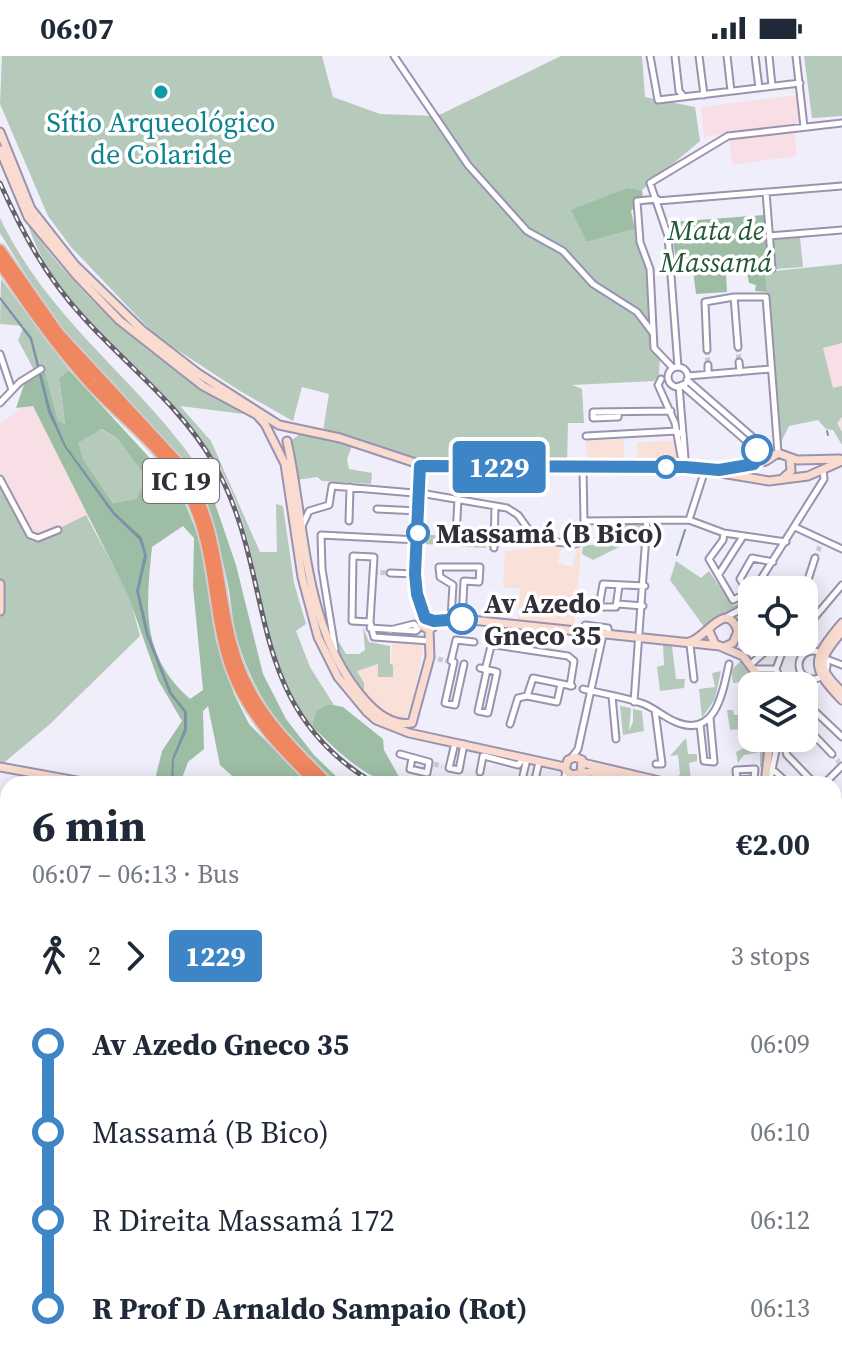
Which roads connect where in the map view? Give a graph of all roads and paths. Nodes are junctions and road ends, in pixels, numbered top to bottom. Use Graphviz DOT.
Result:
graph roads {
  1 [pos="394,56"];
  2 [pos="650,56"];
  3 [pos="675,56"];
  4 [pos="699,56"];
  5 [pos="727,56"];
  6 [pos="755,56"];
  7 [pos="769,56"];
  8 [pos="796,56"];
  9 [pos="800,83"];
  10 [pos="772,86"];
  11 [pos="759,88"];
  12 [pos="731,91"];
  13 [pos="704,95"];
  14 [pos="684,97"];
  15 [pos="842,123"];
  16 [pos="804,127"];
  17 [pos="0,132"];
  18 [pos="0,150"];
  19 [pos="842,186"];
  20 [pos="766,192"];
  21 [pos="657,200"];
  22 [pos="842,230"];
  23 [pos="769,236"];
  24 [pos="0,250"];
  25 [pos="0,263"];
  26 [pos="772,269"];
  27 [pos="734,297"];
  28 [pos="653,333"];
  29 [pos="738,347"];
  30 [pos="707,350"];
  31 [pos="0,354"];
  32 [pos="739,362"];
  33 [pos="708,365"];
  34 [pos="676,367"];
  35 [pos="41,369"];
  36 [pos="770,369"];
  37 [pos="740,372"];
  38 [pos="708,374"];
  39 [pos="661,379"];
  40 [pos="684,382"];
  41 [pos="12,390"];
  42 [pos="0,403"];
  43 [pos="671,411"];
  44 [pos="619,412"];
  45 [pos="281,426"];
  46 [pos="307,431"];
  47 [pos="269,433"];
  48 [pos="680,433"];
  49 [pos="586,436"];
  50 [pos="288,440"];
  51 [pos="275,444"];
  52 [pos="757,450"];
  53 [pos="771,457"];
  54 [pos="790,458"];
  55 [pos="818,460"];
  56 [pos="842,460"];
  57 [pos="754,464"];
  58 [pos="420,466"];
  59 [pos="684,467"];
  60 [pos="583,468"];
  61 [pos="705,470"];
  62 [pos="823,470"];
  63 [pos="0,479"];
  64 [pos="779,480"];
  65 [pos="350,487"];
  66 [pos="420,494"];
  67 [pos="458,499"];
  68 [pos="495,506"];
  69 [pos="377,509"];
  70 [pos="419,511"];
  71 [pos="689,520"];
  72 [pos="349,521"];
  73 [pos="584,521"];
  74 [pos="647,521"];
  75 [pos="302,526"];
  76 [pos="797,528"];
  77 [pos="58,530"];
  78 [pos="724,533"];
  79 [pos="456,536"];
  80 [pos="742,538"];
  81 [pos="418,540"];
  82 [pos="786,542"];
  83 [pos="494,548"];
  84 [pos="842,549"];
  85 [pos="815,558"];
  86 [pos="773,562"];
  87 [pos="390,573"];
  88 [pos="415,574"];
  89 [pos="719,574"];
  90 [pos="742,576"];
  91 [pos="763,576"];
  92 [pos="809,576"];
  93 [pos="451,581"];
  94 [pos="464,581"];
  95 [pos="0,584"];
  96 [pos="645,585"];
  97 [pos="842,585"];
  98 [pos="621,586"];
  99 [pos="738,598"];
  100 [pos="618,604"];
  101 [pos="640,606"];
  102 [pos="738,610"];
  103 [pos="0,611"];
  104 [pos="818,613"];
  105 [pos="451,618"];
  106 [pos="725,618"];
  107 [pos="462,619"];
  108 [pos="434,621"];
  109 [pos="421,623"];
  110 [pos="842,623"];
  111 [pos="370,625"];
  112 [pos="429,630"];
  113 [pos="709,631"];
  114 [pos="842,631"];
  115 [pos="738,633"];
  116 [pos="606,636"];
  117 [pos="640,639"];
  118 [pos="430,641"];
  119 [pos="474,642"];
  120 [pos="692,643"];
  121 [pos="722,646"];
  122 [pos="738,654"];
  123 [pos="743,656"];
  124 [pos="762,656"];
  125 [pos="781,656"];
  126 [pos="336,658"];
  127 [pos="451,661"];
  128 [pos="823,663"];
  129 [pos="729,664"];
  130 [pos="842,665"];
  131 [pos="753,666"];
  132 [pos="484,669"];
  133 [pos="776,669"];
  134 [pos="757,672"];
  135 [pos="777,672"];
  136 [pos="694,679"];
  137 [pos="561,684"];
  138 [pos="583,689"];
  139 [pos="592,691"];
  140 [pos="842,692"];
  141 [pos="527,696"];
  142 [pos="612,696"];
  143 [pos="842,700"];
  144 [pos="634,702"];
  145 [pos="655,709"];
  146 [pos="818,716"];
  147 [pos="710,718"];
  148 [pos="510,724"];
  149 [pos="700,724"];
  150 [pos="411,728"];
  151 [pos="842,737"];
  152 [pos="616,739"];
  153 [pos="818,739"];
  154 [pos="455,742"];
  155 [pos="464,744"];
  156 [pos="578,749"];
  157 [pos="482,752"];
  158 [pos="769,752"];
  159 [pos="776,752"];
  160 [pos="788,752"];
  161 [pos="400,754"];
  162 [pos="832,754"];
  163 [pos="412,758"];
  164 [pos="526,758"];
  165 [pos="539,761"];
  166 [pos="582,762"];
  167 [pos="568,763"];
  168 [pos="656,764"];
  169 [pos="0,767"];
  170 [pos="772,769"];
  171 [pos="480,772"];
  172 [pos="581,773"];
  173 [pos="49,776"];
  174 [pos="309,776"];
  175 [pos="320,776"];
  176 [pos="523,776"];
  177 [pos="536,776"];
  178 [pos="565,776"];
  179 [pos="608,776"];
  180 [pos="639,776"];
  181 [pos="768,776"];
  182 [pos="770,776"];
  183 [pos="780,776"];
  184 [pos="808,776"];
  1 -- 28 [label="street"];
  2 -- 14 [label="street"];
  3 -- 14 [label="street"];
  4 -- 13 [label="street"];
  5 -- 12 [label="street"];
  6 -- 11 [label="street"];
  7 -- 10 [label="street"];
  8 -- 9 [label="street"];
  9 -- 10 [label="street"];
  9 -- 16 [label="street"];
  10 -- 11 [label="street"];
  11 -- 12 [label="street"];
  12 -- 13 [label="street"];
  13 -- 14 [label="street"];
  15 -- 16 [label="street"];
  16 -- 21 [label="street"];
  17 -- 45 [label="main road"];
  18 -- 47 [label="main road"];
  19 -- 20 [label="street"];
  20 -- 21 [label="street"];
  20 -- 23 [label="street"];
  21 -- 28 [label="street"];
  21 -- 34 [label="street"];
  22 -- 23 [label="street"];
  23 -- 26 [label="street"];
  24 -- 175 [label="highway, IC 19"];
  25 -- 174 [label="highway, IC 19"];
  27 -- 29 [label="street"];
  27 -- 30 [label="street"];
  27 -- 36 [label="street"];
  28 -- 34 [label="street"];
  31 -- 41 [label="street"];
  32 -- 37 [label="street"];
  33 -- 38 [label="street"];
  34 -- 39 [label="street"];
  34 -- 40 [label="street"];
  35 -- 41 [label="street"];
  36 -- 37 [label="street"];
  36 -- 53 [label="street"];
  37 -- 38 [label="street"];
  38 -- 40 [label="street"];
  39 -- 40 [label="street"];
  39 -- 43 [label="street"];
  40 -- 48 [label="street"];
  40 -- 52 [label="street"];
  40 -- 53 [label="street"];
  41 -- 42 [label="street"];
  43 -- 44 [label="street"];
  43 -- 48 [label="street"];
  45 -- 46 [label="main road"];
  45 -- 47 [label="main road"];
  45 -- 50 [label="main road"];
  46 -- 50 [label="main road"];
  46 -- 58 [label="main road"];
  47 -- 51 [label="main road"];
  48 -- 49 [label="street"];
  48 -- 59 [label="street"];
  50 -- 51 [label="main road"];
  50 -- 75 [label="main road"];
  51 -- 150 [label="main road"];
  52 -- 53 [label="street"];
  52 -- 57 [label="street"];
  53 -- 54 [label="main road"];
  53 -- 57 [label="main road"];
  53 -- 64 [label="main road"];
  54 -- 55 [label="main road"];
  54 -- 64 [label="main road"];
  55 -- 56 [label="main road"];
  55 -- 62 [label="main road"];
  56 -- 62 [label="main road"];
  57 -- 61 [label="main road"];
  58 -- 60 [label="main road"];
  58 -- 66 [label="main road"];
  59 -- 60 [label="main road"];
  59 -- 61 [label="main road"];
  60 -- 73 [label="street"];
  61 -- 64 [label="main road"];
  61 -- 71 [label="street"];
  62 -- 64 [label="main road"];
  62 -- 76 [label="street"];
  63 -- 77 [label="street"];
  65 -- 66 [label="street"];
  65 -- 72 [label="street"];
  65 -- 75 [label="street"];
  66 -- 67 [label="street"];
  66 -- 70 [label="main road"];
  67 -- 68 [label="street"];
  67 -- 79 [label="street"];
  68 -- 73 [label="street"];
  68 -- 83 [label="street"];
  69 -- 70 [label="street"];
  70 -- 81 [label="main road"];
  71 -- 74 [label="street"];
  71 -- 78 [label="street"];
  73 -- 74 [label="street"];
  74 -- 96 [label="street"];
  75 -- 126 [label="main road"];
  76 -- 82 [label="street"];
  76 -- 84 [label="street"];
  78 -- 80 [label="street"];
  78 -- 89 [label="street"];
  80 -- 82 [label="street"];
  80 -- 89 [label="street"];
  81 -- 88 [label="main road"];
  81 -- 126 [label="street"];
  82 -- 86 [label="street"];
  85 -- 92 [label="street"];
  86 -- 90 [label="street"];
  86 -- 91 [label="street"];
  87 -- 88 [label="street"];
  88 -- 109 [label="main road"];
  89 -- 99 [label="street"];
  93 -- 94 [label="street"];
  93 -- 94 [label="street"];
  93 -- 105 [label="street"];
  94 -- 107 [label="street"];
  95 -- 103 [label="main road"];
  96 -- 98 [label="street"];
  96 -- 101 [label="street"];
  97 -- 104 [label="street"];
  98 -- 100 [label="street"];
  98 -- 100 [label="street"];
  100 -- 101 [label="street"];
  101 -- 117 [label="street"];
  102 -- 106 [label="street"];
  105 -- 107 [label="main road"];
  105 -- 108 [label="main road"];
  106 -- 113 [label="main road"];
  106 -- 115 [label="main road"];
  107 -- 116 [label="main road"];
  108 -- 109 [label="main road"];
  108 -- 112 [label="main road"];
  109 -- 111 [label="street"];
  109 -- 112 [label="main road"];
  110 -- 128 [label="main road"];
  111 -- 111 [label="street"];
  111 -- 118 [label="street"];
  112 -- 118 [label="main road"];
  113 -- 120 [label="main road"];
  113 -- 121 [label="main road"];
  114 -- 128 [label="main road"];
  115 -- 121 [label="main road"];
  116 -- 117 [label="main road"];
  116 -- 139 [label="street"];
  117 -- 120 [label="main road"];
  117 -- 144 [label="street"];
  118 -- 150 [label="main road"];
  119 -- 127 [label="street"];
  120 -- 121 [label="main road"];
  120 -- 136 [label="street"];
  121 -- 122 [label="main road"];
  123 -- 131 [label="main road"];
  124 -- 131 [label="street"];
  125 -- 133 [label="street"];
  126 -- 150 [label="main road"];
  127 -- 127 [label="street"];
  128 -- 130 [label="street"];
  128 -- 140 [label="main road"];
  128 -- 143 [label="main road"];
  129 -- 147 [label="street"];
  131 -- 133 [label="street"];
  131 -- 134 [label="main road"];
  132 -- 132 [label="street"];
  132 -- 137 [label="street"];
  133 -- 135 [label="street"];
  137 -- 141 [label="street"];
  137 -- 141 [label="street"];
  138 -- 139 [label="street"];
  139 -- 142 [label="street"];
  139 -- 156 [label="street"];
  141 -- 148 [label="street"];
  142 -- 144 [label="street"];
  142 -- 152 [label="street"];
  144 -- 145 [label="street"];
  145 -- 149 [label="street"];
  145 -- 168 [label="street"];
  146 -- 151 [label="street"];
  147 -- 149 [label="street"];
  147 -- 149 [label="street"];
  150 -- 154 [label="main road"];
  150 -- 167 [label="main road"];
  153 -- 162 [label="street"];
  154 -- 155 [label="main road"];
  154 -- 155 [label="street"];
  155 -- 157 [label="main road"];
  156 -- 166 [label="street"];
  156 -- 167 [label="street"];
  157 -- 164 [label="main road"];
  157 -- 171 [label="street"];
  158 -- 181 [label="main road"];
  159 -- 170 [label="street"];
  160 -- 184 [label="street"];
  161 -- 163 [label="street"];
  163 -- 163 [label="street"];
  164 -- 165 [label="main road"];
  164 -- 176 [label="street"];
  165 -- 167 [label="main road"];
  165 -- 177 [label="street"];
  166 -- 167 [label="main road"];
  166 -- 172 [label="main road"];
  166 -- 180 [label="main road"];
  167 -- 172 [label="main road"];
  167 -- 178 [label="street"];
  169 -- 173 [label="main road"];
  170 -- 182 [label="street"];
  170 -- 183 [label="street"];
  172 -- 179 [label="main road"];
}
